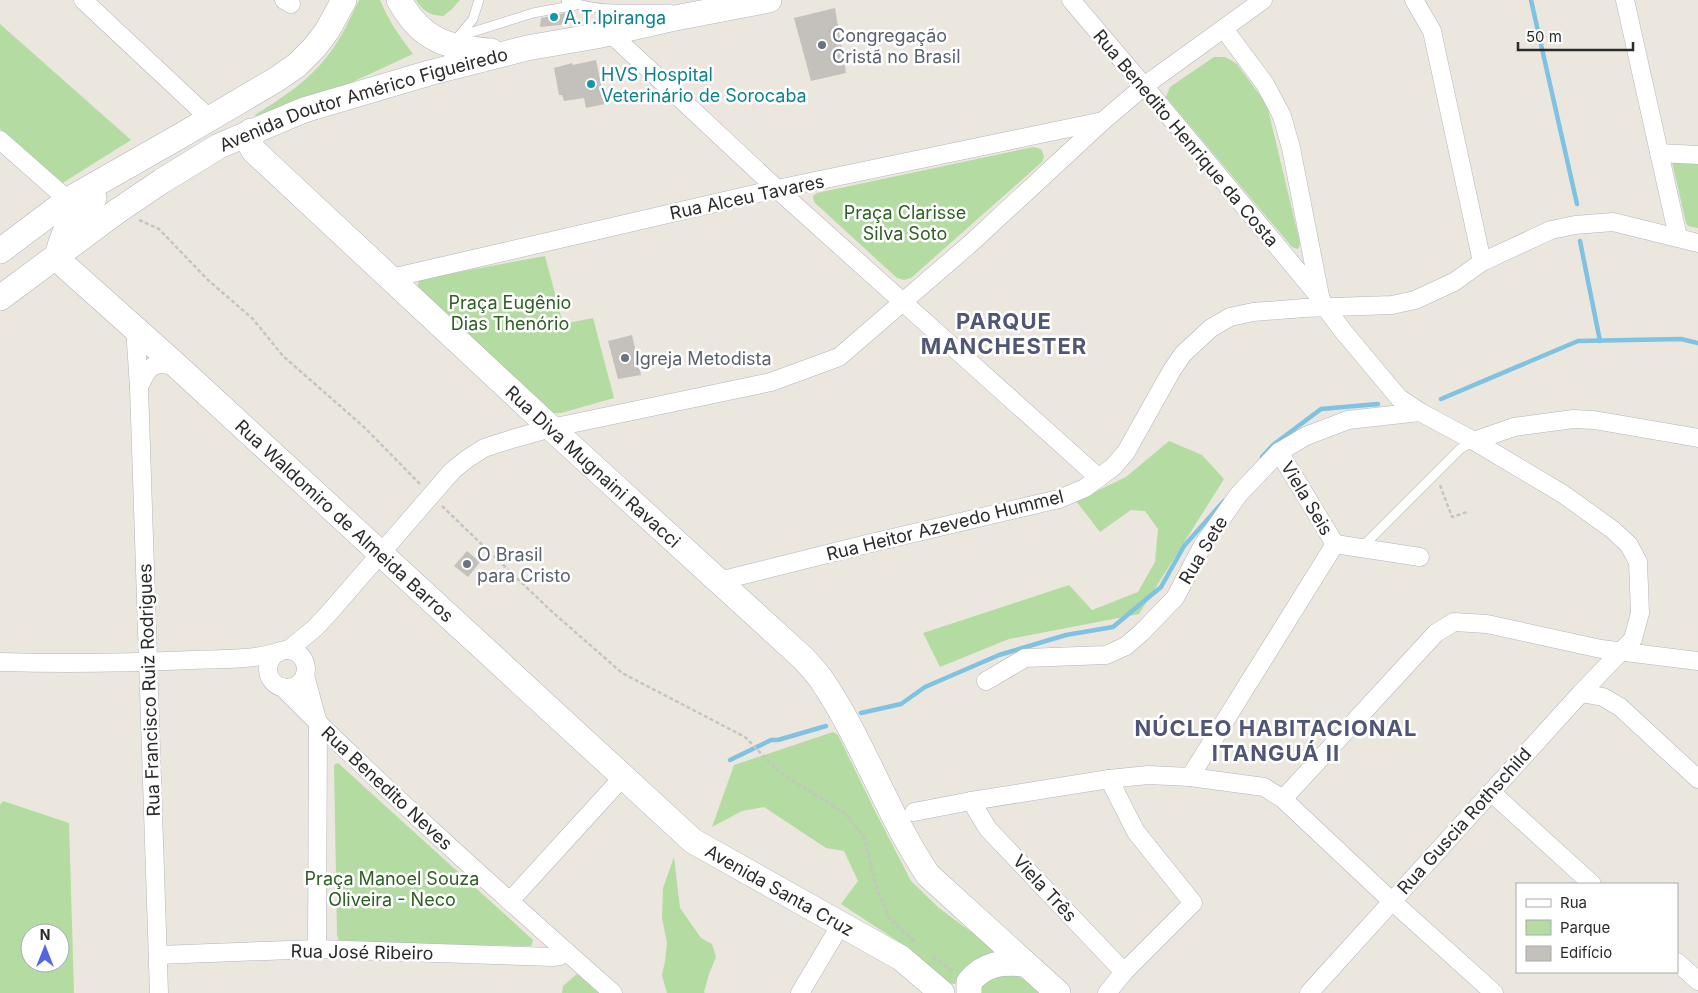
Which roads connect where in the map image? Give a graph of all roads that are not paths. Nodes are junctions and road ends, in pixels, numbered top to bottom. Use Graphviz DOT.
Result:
graph roads {
  1 [pos="83,0"];
  2 [pos="344,0"];
  3 [pos="398,0"];
  4 [pos="479,0"];
  5 [pos="566,0"];
  6 [pos="769,0"];
  7 [pos="1070,0"];
  8 [pos="1263,0"];
  9 [pos="1414,0"];
  10 [pos="1625,0"];
  11 [pos="577,4"];
  12 [pos="740,6"];
  13 [pos="642,25"];
  14 [pos="1224,29"];
  15 [pos="609,32"];
  16 [pos="452,40"];
  17 [pos="527,48"];
  18 [pos="634,56"];
  19 [pos="1144,86"];
  20 [pos="209,118"];
  21 [pos="1103,120"];
  22 [pos="251,132"];
  23 [pos="182,135"];
  24 [pos="0,140"];
  25 [pos="1659,153"];
  26 [pos="1698,155"];
  27 [pos="778,190"];
  28 [pos="68,200"];
  29 [pos="1678,237"];
  30 [pos="1698,243"];
  31 [pos="0,251"];
  32 [pos="1312,254"];
  33 [pos="56,262"];
  34 [pos="1482,262"];
  35 [pos="1302,276"];
  36 [pos="391,278"];
  37 [pos="0,298"];
  38 [pos="903,301"];
  39 [pos="1323,303"];
  40 [pos="1354,306"];
  41 [pos="1304,308"];
  42 [pos="135,328"];
  43 [pos="1343,331"];
  44 [pos="177,366"];
  45 [pos="139,386"];
  46 [pos="1420,412"];
  47 [pos="551,428"];
  48 [pos="1698,438"];
  49 [pos="1474,441"];
  50 [pos="1279,452"];
  51 [pos="1099,478"];
  52 [pos="1335,544"];
  53 [pos="1361,548"];
  54 [pos="381,553"];
  55 [pos="1420,557"];
  56 [pos="719,581"];
  57 [pos="284,651"];
  58 [pos="1622,651"];
  59 [pos="225,658"];
  60 [pos="1698,661"];
  61 [pos="0,662"];
  62 [pos="148,662"];
  63 [pos="1609,665"];
  64 [pos="305,675"];
  65 [pos="986,681"];
  66 [pos="276,682"];
  67 [pos="1581,693"];
  68 [pos="1620,707"];
  69 [pos="318,723"];
  70 [pos="1190,777"];
  71 [pos="622,778"];
  72 [pos="1109,779"];
  73 [pos="1698,779"];
  74 [pos="1491,792"];
  75 [pos="1283,799"];
  76 [pos="972,801"];
  77 [pos="907,821"];
  78 [pos="1591,883"];
  79 [pos="510,901"];
  80 [pos="1392,901"];
  81 [pos="842,924"];
  82 [pos="317,949"];
  83 [pos="566,952"];
  84 [pos="158,955"];
  85 [pos="1678,963"];
  86 [pos="1025,964"];
  87 [pos="1124,972"];
  88 [pos="1698,981"];
  89 [pos="966,989"];
  90 [pos="159,993"];
  91 [pos="613,993"];
  92 [pos="800,993"];
  93 [pos="942,993"];
  94 [pos="1058,993"];
  95 [pos="1107,993"];
  96 [pos="1309,993"];
  97 [pos="1494,993"];
  1 -- 20 [label="street"];
  2 -- 20 [label="main road, Avenida Doutor Américo Figueiredo"];
  3 -- 16 [label="main road"];
  4 -- 16 [label="lane"];
  5 -- 11 [label="lane"];
  6 -- 12 [label="main road, Avenida Doutor Américo Figueiredo"];
  7 -- 19 [label="street, Rua Benedito Henrique da Costa"];
  8 -- 14 [label="street"];
  9 -- 34 [label="street"];
  10 -- 25 [label="street"];
  11 -- 12 [label="lane"];
  11 -- 16 [label="lane, Avenida Doutor Américo Figueiredo"];
  12 -- 13 [label="main road, Avenida Doutor Américo Figueiredo"];
  13 -- 15 [label="main road, Avenida Doutor Américo Figueiredo"];
  13 -- 18 [label="street"];
  14 -- 19 [label="street"];
  14 -- 32 [label="street"];
  15 -- 17 [label="main road, Avenida Doutor Américo Figueiredo"];
  15 -- 18 [label="street"];
  16 -- 17 [label="main road"];
  17 -- 22 [label="main road, Avenida Doutor Américo Figueiredo"];
  18 -- 27 [label="street"];
  19 -- 21 [label="street"];
  19 -- 35 [label="street, Rua Benedito Henrique da Costa"];
  20 -- 23 [label="main road, Avenida Doutor Américo Figueiredo"];
  21 -- 27 [label="street, Rua Alceu Tavares"];
  21 -- 38 [label="street"];
  22 -- 33 [label="main road, Avenida Doutor Américo Figueiredo"];
  22 -- 36 [label="main road, Rua Diva Mugnaini Ravacci"];
  23 -- 28 [label="main road, Avenida Doutor Américo Figueiredo"];
  23 -- 33 [label="main road"];
  24 -- 28 [label="street"];
  25 -- 26 [label="street"];
  25 -- 29 [label="street"];
  27 -- 36 [label="street, Rua Alceu Tavares"];
  27 -- 38 [label="street"];
  28 -- 31 [label="main road, Avenida Doutor Américo Figueiredo"];
  29 -- 30 [label="street, Rua Heitor Azevedo Hummel"];
  29 -- 34 [label="street, Rua Heitor Azevedo Hummel"];
  32 -- 35 [label="street"];
  32 -- 39 [label="street"];
  33 -- 37 [label="main road, Avenida Doutor Américo Figueiredo"];
  33 -- 42 [label="main road, Rua Waldomiro de Almeida Barros"];
  34 -- 40 [label="street, Rua Heitor Azevedo Hummel"];
  35 -- 39 [label="street, Rua Benedito Henrique da Costa"];
  35 -- 41 [label="street"];
  36 -- 47 [label="main road, Rua Diva Mugnaini Ravacci"];
  38 -- 47 [label="street"];
  38 -- 51 [label="street"];
  39 -- 40 [label="street, Rua Heitor Azevedo Hummel"];
  39 -- 41 [label="street, Rua Heitor Azevedo Hummel"];
  39 -- 43 [label="street, Rua Benedito Henrique da Costa"];
  40 -- 43 [label="street"];
  41 -- 51 [label="street, Rua Heitor Azevedo Hummel"];
  42 -- 44 [label="main road, Rua Waldomiro de Almeida Barros"];
  42 -- 45 [label="street, Rua Francisco Ruiz Rodrigues"];
  43 -- 46 [label="street, Rua Benedito Henrique da Costa"];
  44 -- 45 [label="street"];
  44 -- 54 [label="main road, Rua Waldomiro de Almeida Barros"];
  45 -- 62 [label="street, Rua Francisco Ruiz Rodrigues"];
  46 -- 49 [label="street, Rua Benedito Henrique da Costa"];
  46 -- 50 [label="street, Rua Sete"];
  47 -- 54 [label="street"];
  47 -- 56 [label="main road, Rua Diva Mugnaini Ravacci"];
  48 -- 49 [label="street"];
  49 -- 53 [label="lane"];
  49 -- 58 [label="street, Rua Benedito Henrique da Costa"];
  50 -- 52 [label="street, Viela Seis"];
  50 -- 65 [label="street, Rua Sete"];
  51 -- 56 [label="street, Rua Heitor Azevedo Hummel"];
  52 -- 53 [label="street"];
  52 -- 70 [label="street"];
  53 -- 55 [label="street"];
  54 -- 57 [label="street"];
  54 -- 71 [label="main road, Rua Waldomiro de Almeida Barros"];
  56 -- 77 [label="main road, Rua Diva Mugnaini Ravacci"];
  57 -- 59 [label="street"];
  57 -- 64 [label="street"];
  57 -- 66 [label="street"];
  58 -- 60 [label="street"];
  58 -- 63 [label="street, Rua Guscia Rothschild"];
  58 -- 75 [label="street"];
  59 -- 62 [label="street"];
  59 -- 66 [label="street, Rua Benedito Neves"];
  61 -- 62 [label="street"];
  62 -- 84 [label="street, Rua Francisco Ruiz Rodrigues"];
  63 -- 67 [label="street, Rua Guscia Rothschild"];
  63 -- 68 [label="street"];
  64 -- 66 [label="street"];
  64 -- 69 [label="street, Rua Benedito Neves"];
  66 -- 69 [label="street, Rua Benedito Neves"];
  67 -- 68 [label="street"];
  67 -- 74 [label="street, Rua Guscia Rothschild"];
  68 -- 73 [label="street"];
  69 -- 79 [label="street, Rua Benedito Neves"];
  69 -- 82 [label="street"];
  70 -- 72 [label="street"];
  70 -- 75 [label="street"];
  71 -- 79 [label="street"];
  71 -- 81 [label="main road, Avenida Santa Cruz"];
  72 -- 76 [label="street"];
  72 -- 87 [label="street"];
  74 -- 78 [label="street"];
  74 -- 80 [label="street, Rua Guscia Rothschild"];
  75 -- 80 [label="street"];
  76 -- 77 [label="street"];
  76 -- 87 [label="street, Viela Três"];
  77 -- 86 [label="main road"];
  79 -- 83 [label="street, Rua Benedito Neves"];
  80 -- 96 [label="street, Rua Guscia Rothschild"];
  80 -- 97 [label="street"];
  81 -- 92 [label="street"];
  81 -- 93 [label="main road, Avenida Santa Cruz"];
  82 -- 83 [label="street, Rua José Ribeiro"];
  82 -- 84 [label="street, Rua José Ribeiro"];
  83 -- 91 [label="street, Rua Benedito Neves"];
  84 -- 90 [label="street, Rua Francisco Ruiz Rodrigues"];
  85 -- 88 [label="street"];
  86 -- 89 [label="main road"];
  86 -- 94 [label="main road"];
  87 -- 95 [label="street"];
}
